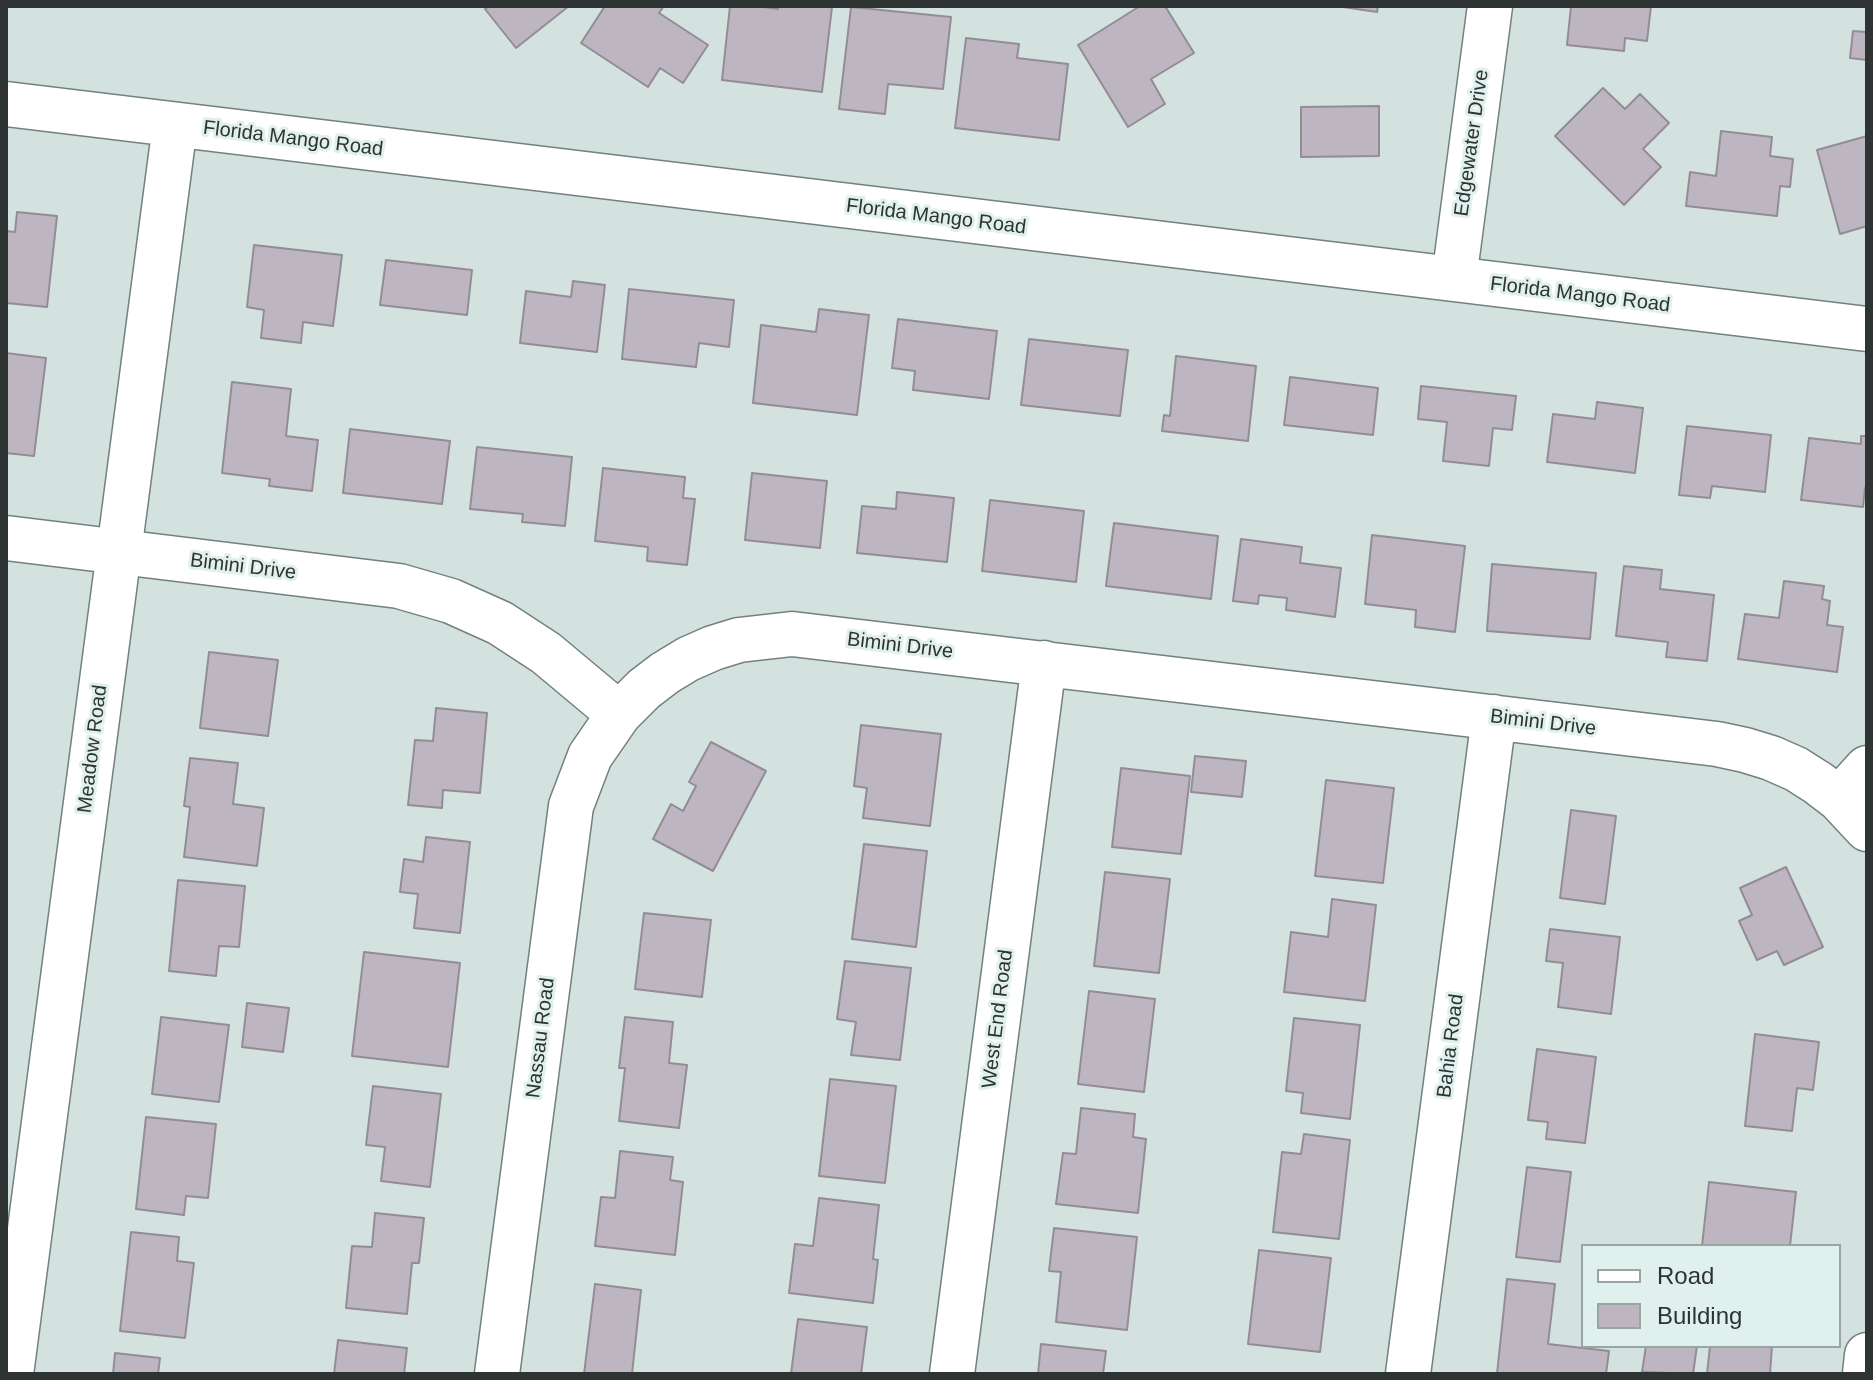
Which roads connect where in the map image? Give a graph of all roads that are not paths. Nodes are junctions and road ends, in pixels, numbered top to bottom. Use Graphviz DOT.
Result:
graph roads {
  1 [pos="1490,6"];
  2 [pos="6,104"];
  3 [pos="175,125"];
  4 [pos="1454,279"];
  5 [pos="1867,329"];
  6 [pos="6,538"];
  7 [pos="119,551"];
  8 [pos="1044,663"];
  9 [pos="619,714"];
  10 [pos="1494,717"];
  11 [pos="1858,799"];
  12 [pos="1867,1355"];
  13 [pos="11,1374"];
  14 [pos="497,1374"];
  15 [pos="952,1374"];
  16 [pos="1408,1374"];
  17 [pos="1865,1374"];
  1 -- 4 [label="street, Edgewater Drive"];
  2 -- 3 [label="street, Florida Mango Road"];
  3 -- 4 [label="street, Florida Mango Road"];
  3 -- 7 [label="street, Meadow Road"];
  4 -- 5 [label="street, Florida Mango Road"];
  6 -- 7 [label="street, Bimini Drive"];
  7 -- 9 [label="street, Bimini Drive"];
  7 -- 13 [label="street, Meadow Road"];
  8 -- 9 [label="street, Bimini Drive"];
  8 -- 10 [label="street, Bimini Drive"];
  8 -- 15 [label="street, West End Road"];
  9 -- 14 [label="street, Nassau Road"];
  10 -- 11 [label="street, Bimini Drive"];
  10 -- 16 [label="street, Bahia Road"];
  12 -- 17 [label="street"];
}
